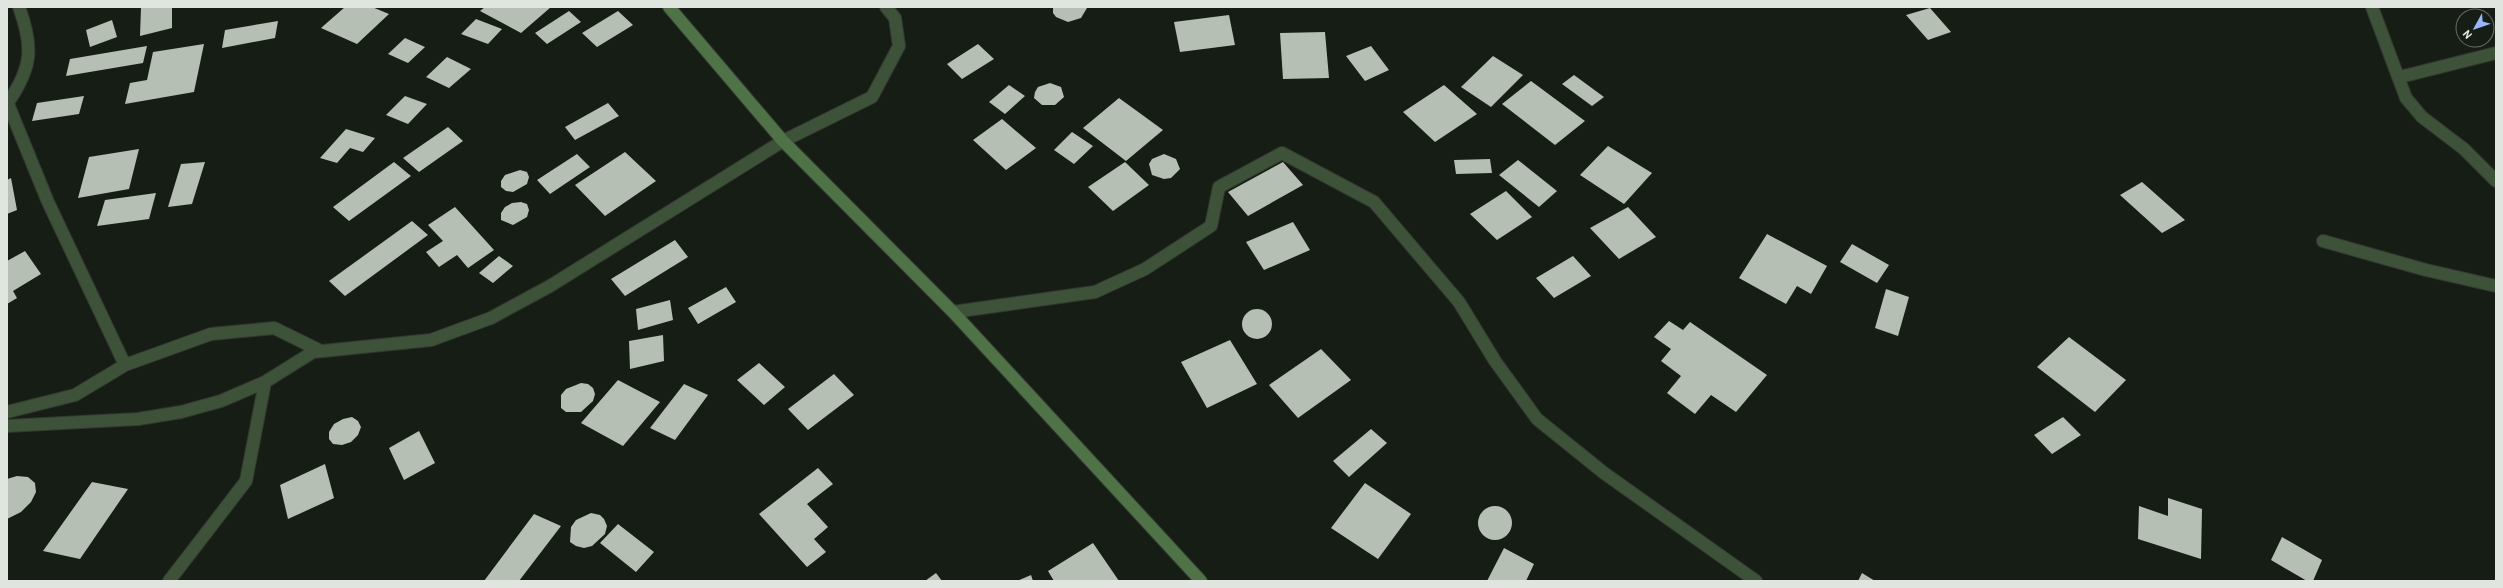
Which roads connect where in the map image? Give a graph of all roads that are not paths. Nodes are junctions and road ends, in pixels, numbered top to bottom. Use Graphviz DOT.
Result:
graph roads {
  1 [pos="20,7"];
  2 [pos="669,7"];
  3 [pos="886,7"];
  4 [pos="2372,7"];
  5 [pos="2496,53"];
  6 [pos="2400,77"];
  7 [pos="7,104"];
  8 [pos="783,141"];
  9 [pos="2496,181"];
  10 [pos="2323,241"];
  11 [pos="2496,286"];
  12 [pos="953,312"];
  13 [pos="313,352"];
  14 [pos="126,365"];
  15 [pos="265,382"];
  16 [pos="7,412"];
  17 [pos="7,426"];
  18 [pos="169,581"];
  19 [pos="1201,581"];
  20 [pos="1756,581"];
  1 -- 7 [label="street"];
  2 -- 8 [label="street"];
  3 -- 8 [label="street"];
  4 -- 6 [label="street"];
  5 -- 6 [label="street"];
  6 -- 9 [label="street"];
  7 -- 14 [label="street"];
  8 -- 12 [label="street"];
  8 -- 13 [label="street"];
  10 -- 11 [label="street"];
  12 -- 19 [label="street"];
  12 -- 20 [label="street"];
  13 -- 14 [label="street"];
  13 -- 15 [label="street"];
  14 -- 16 [label="street"];
  15 -- 17 [label="street"];
  15 -- 18 [label="street"];
}
